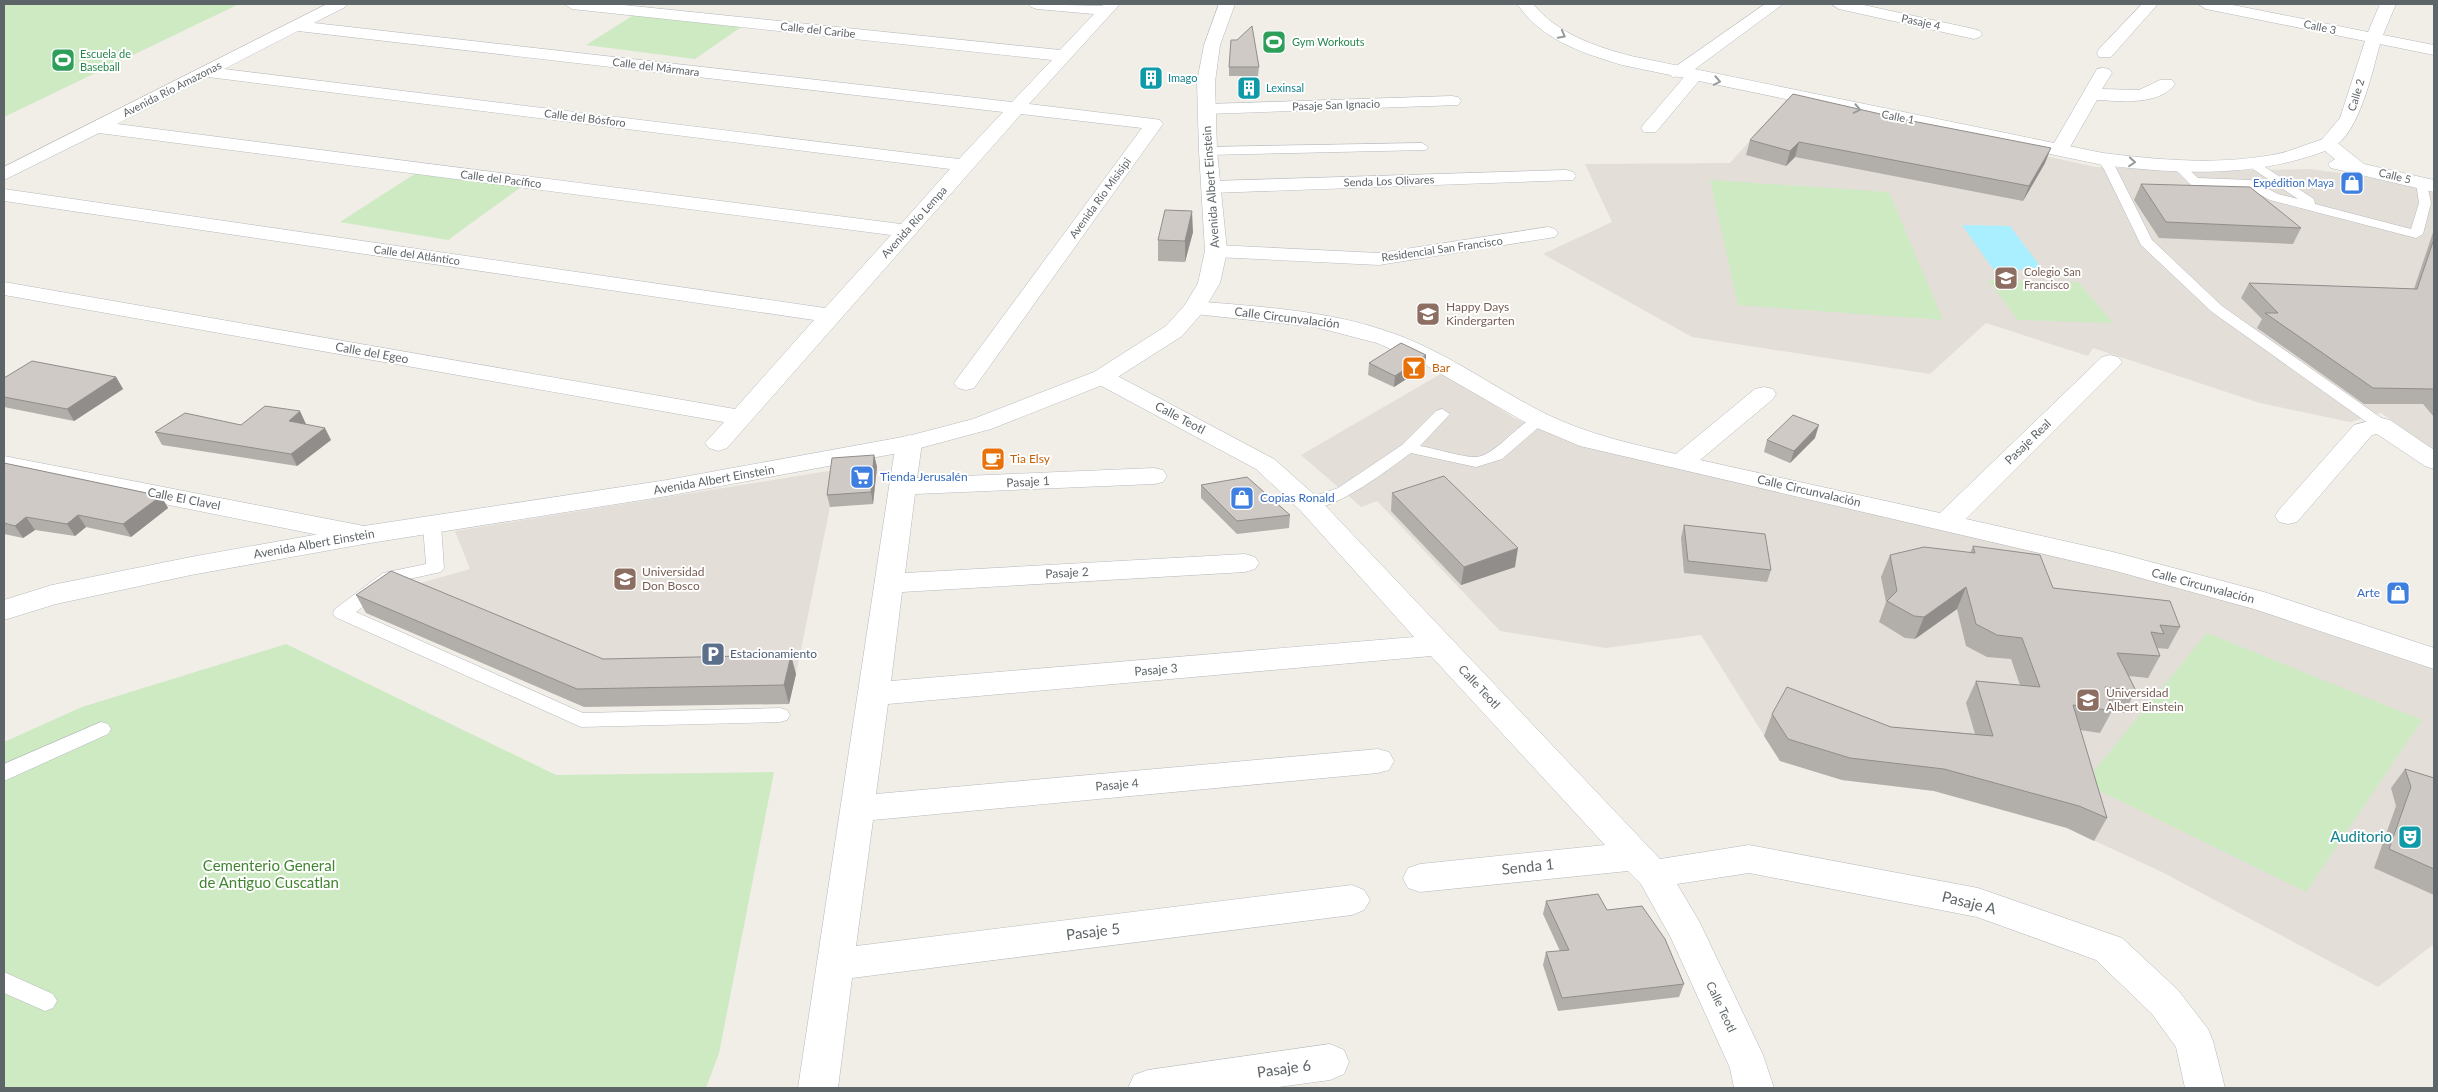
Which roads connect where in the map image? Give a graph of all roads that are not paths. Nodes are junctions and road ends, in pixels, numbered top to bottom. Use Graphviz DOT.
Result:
graph roads {
  1 [pos="339,4"];
  2 [pos="572,4"];
  3 [pos="1036,4"];
  4 [pos="1227,4"];
  5 [pos="1525,4"];
  6 [pos="1776,4"];
  7 [pos="1839,4"];
  8 [pos="2150,4"];
  9 [pos="2206,4"];
  10 [pos="2388,4"];
  11 [pos="1109,7"];
  12 [pos="296,26"];
  13 [pos="1974,34"];
  14 [pos="2374,38"];
  15 [pos="2434,50"];
  16 [pos="2105,53"];
  17 [pos="1065,56"];
  18 [pos="206,72"];
  19 [pos="2103,73"];
  20 [pos="1686,74"];
  21 [pos="2166,84"];
  22 [pos="2090,94"];
  23 [pos="1451,105"];
  24 [pos="1016,108"];
  25 [pos="1214,113"];
  26 [pos="97,127"];
  27 [pos="1650,128"];
  28 [pos="2327,144"];
  29 [pos="1422,147"];
  30 [pos="2059,150"];
  31 [pos="1208,151"];
  32 [pos="2290,157"];
  33 [pos="2103,159"];
  34 [pos="2254,164"];
  35 [pos="964,165"];
  36 [pos="2177,165"];
  37 [pos="2356,166"];
  38 [pos="4,174"];
  39 [pos="1566,176"];
  40 [pos="2428,184"];
  41 [pos="1212,187"];
  42 [pos="4,195"];
  43 [pos="2320,209"];
  44 [pos="906,231"];
  45 [pos="1548,234"];
  46 [pos="1216,251"];
  47 [pos="4,289"];
  48 [pos="1194,308"];
  49 [pos="831,316"];
  50 [pos="2110,362"];
  51 [pos="1102,377"];
  52 [pos="966,383"];
  53 [pos="1764,394"];
  54 [pos="1442,414"];
  55 [pos="740,417"];
  56 [pos="1539,420"];
  57 [pos="2382,425"];
  58 [pos="718,443"];
  59 [pos="909,443"];
  60 [pos="1408,448"];
  61 [pos="2434,461"];
  62 [pos="1682,462"];
  63 [pos="4,464"];
  64 [pos="1154,476"];
  65 [pos="902,487"];
  66 [pos="1309,504"];
  67 [pos="2288,516"];
  68 [pos="1946,523"];
  69 [pos="432,526"];
  70 [pos="364,535"];
  71 [pos="1244,563"];
  72 [pos="889,583"];
  73 [pos="4,610"];
  74 [pos="1438,645"];
  75 [pos="2434,659"];
  76 [pos="873,694"];
  77 [pos="780,715"];
  78 [pos="101,729"];
  79 [pos="1378,761"];
  80 [pos="4,773"];
  81 [pos="857,809"];
  82 [pos="1645,865"];
  83 [pos="1420,878"];
  84 [pos="1352,900"];
  85 [pos="835,964"];
  86 [pos="4,982"];
  87 [pos="45,1001"];
  88 [pos="1330,1062"];
  89 [pos="818,1088"];
  90 [pos="1148,1088"];
  91 [pos="1754,1088"];
  92 [pos="2205,1088"];
  1 -- 12 [label="street, Avenida Río Amazonas"];
  2 -- 17 [label="street, Calle del Caribe"];
  3 -- 11 [label="street"];
  4 -- 25 [label="street, Avenida Albert Einstein"];
  5 -- 20 [label="street, Calle 1, one-way"];
  6 -- 20 [label="street"];
  7 -- 13 [label="street, Pasaje 4"];
  8 -- 16 [label="street"];
  9 -- 14 [label="street, Calle 3"];
  10 -- 14 [label="street, Calle 2"];
  11 -- 17 [label="street, Avenida Río Lempa"];
  12 -- 18 [label="street, Avenida Río Amazonas"];
  12 -- 24 [label="street, Calle del Mármara"];
  14 -- 15 [label="street, Calle 3"];
  14 -- 28 [label="street, Calle 2"];
  17 -- 24 [label="street, Avenida Río Lempa"];
  18 -- 26 [label="street, Avenida Río Amazonas"];
  18 -- 35 [label="street, Calle del Bósforo"];
  19 -- 22 [label="street"];
  20 -- 27 [label="street"];
  20 -- 30 [label="street, Calle 1, one-way"];
  21 -- 22 [label="street"];
  22 -- 30 [label="street"];
  23 -- 25 [label="street"];
  24 -- 35 [label="street, Avenida Río Lempa"];
  24 -- 52 [label="street, Avenida Río Misisipi"];
  25 -- 31 [label="street, Avenida Albert Einstein"];
  26 -- 38 [label="street, Avenida Río Amazonas"];
  26 -- 44 [label="street, Calle del Pacífico"];
  28 -- 32 [label="street, Calle 2"];
  28 -- 37 [label="street, Calle 5"];
  29 -- 31 [label="lane"];
  30 -- 33 [label="street, Calle 1"];
  31 -- 41 [label="street, Avenida Albert Einstein"];
  32 -- 34 [label="street, Calle 1"];
  32 -- 37 [label="street, Calle 5"];
  33 -- 36 [label="street, Calle 1, one-way"];
  33 -- 57 [label="lane"];
  34 -- 36 [label="street, Calle 1"];
  34 -- 43 [label="lane"];
  35 -- 44 [label="street, Avenida Río Lempa"];
  36 -- 43 [label="lane"];
  37 -- 40 [label="street, Calle 5"];
  39 -- 41 [label="street, Senda Los Olivares"];
  40 -- 43 [label="lane"];
  41 -- 46 [label="street, Avenida Albert Einstein"];
  42 -- 49 [label="street, Calle del Atlántico"];
  44 -- 49 [label="street, Avenida Río Lempa"];
  45 -- 46 [label="street, Residencial San Francisco"];
  46 -- 48 [label="street, Avenida Albert Einstein"];
  47 -- 55 [label="street, Calle del Egeo"];
  48 -- 51 [label="street, Avenida Albert Einstein"];
  48 -- 56 [label="street, Calle Circunvalación"];
  49 -- 55 [label="street, Avenida Río Lempa"];
  50 -- 68 [label="street, Pasaje Real"];
  51 -- 59 [label="street, Avenida Albert Einstein"];
  51 -- 66 [label="street, Calle Teotl"];
  53 -- 62 [label="street"];
  54 -- 60 [label="lane"];
  55 -- 58 [label="street, Avenida Río Lempa"];
  56 -- 60 [label="lane"];
  56 -- 62 [label="street, Calle Circunvalación"];
  57 -- 61 [label="street"];
  57 -- 67 [label="street"];
  59 -- 65 [label="street"];
  59 -- 69 [label="street, Avenida Albert Einstein"];
  60 -- 66 [label="lane"];
  62 -- 68 [label="street, Calle Circunvalación"];
  63 -- 70 [label="street, Calle El Clavel"];
  64 -- 65 [label="street, Pasaje 1"];
  65 -- 72 [label="street"];
  66 -- 74 [label="street, Calle Teotl"];
  68 -- 75 [label="street, Calle Circunvalación"];
  69 -- 70 [label="street, Avenida Albert Einstein"];
  69 -- 77 [label="lane"];
  70 -- 73 [label="street, Avenida Albert Einstein"];
  71 -- 72 [label="street, Pasaje 2"];
  72 -- 76 [label="street"];
  74 -- 76 [label="street, Pasaje 3"];
  74 -- 82 [label="street, Calle Teotl"];
  76 -- 81 [label="street"];
  78 -- 80 [label="lane"];
  79 -- 81 [label="street, Pasaje 4"];
  81 -- 85 [label="street"];
  82 -- 83 [label="street, Senda 1"];
  82 -- 91 [label="street, Calle Teotl"];
  82 -- 92 [label="street, Pasaje A"];
  84 -- 85 [label="street, Pasaje 5"];
  85 -- 89 [label="street"];
  86 -- 87 [label="lane"];
  88 -- 90 [label="street, Pasaje 6"];
}
